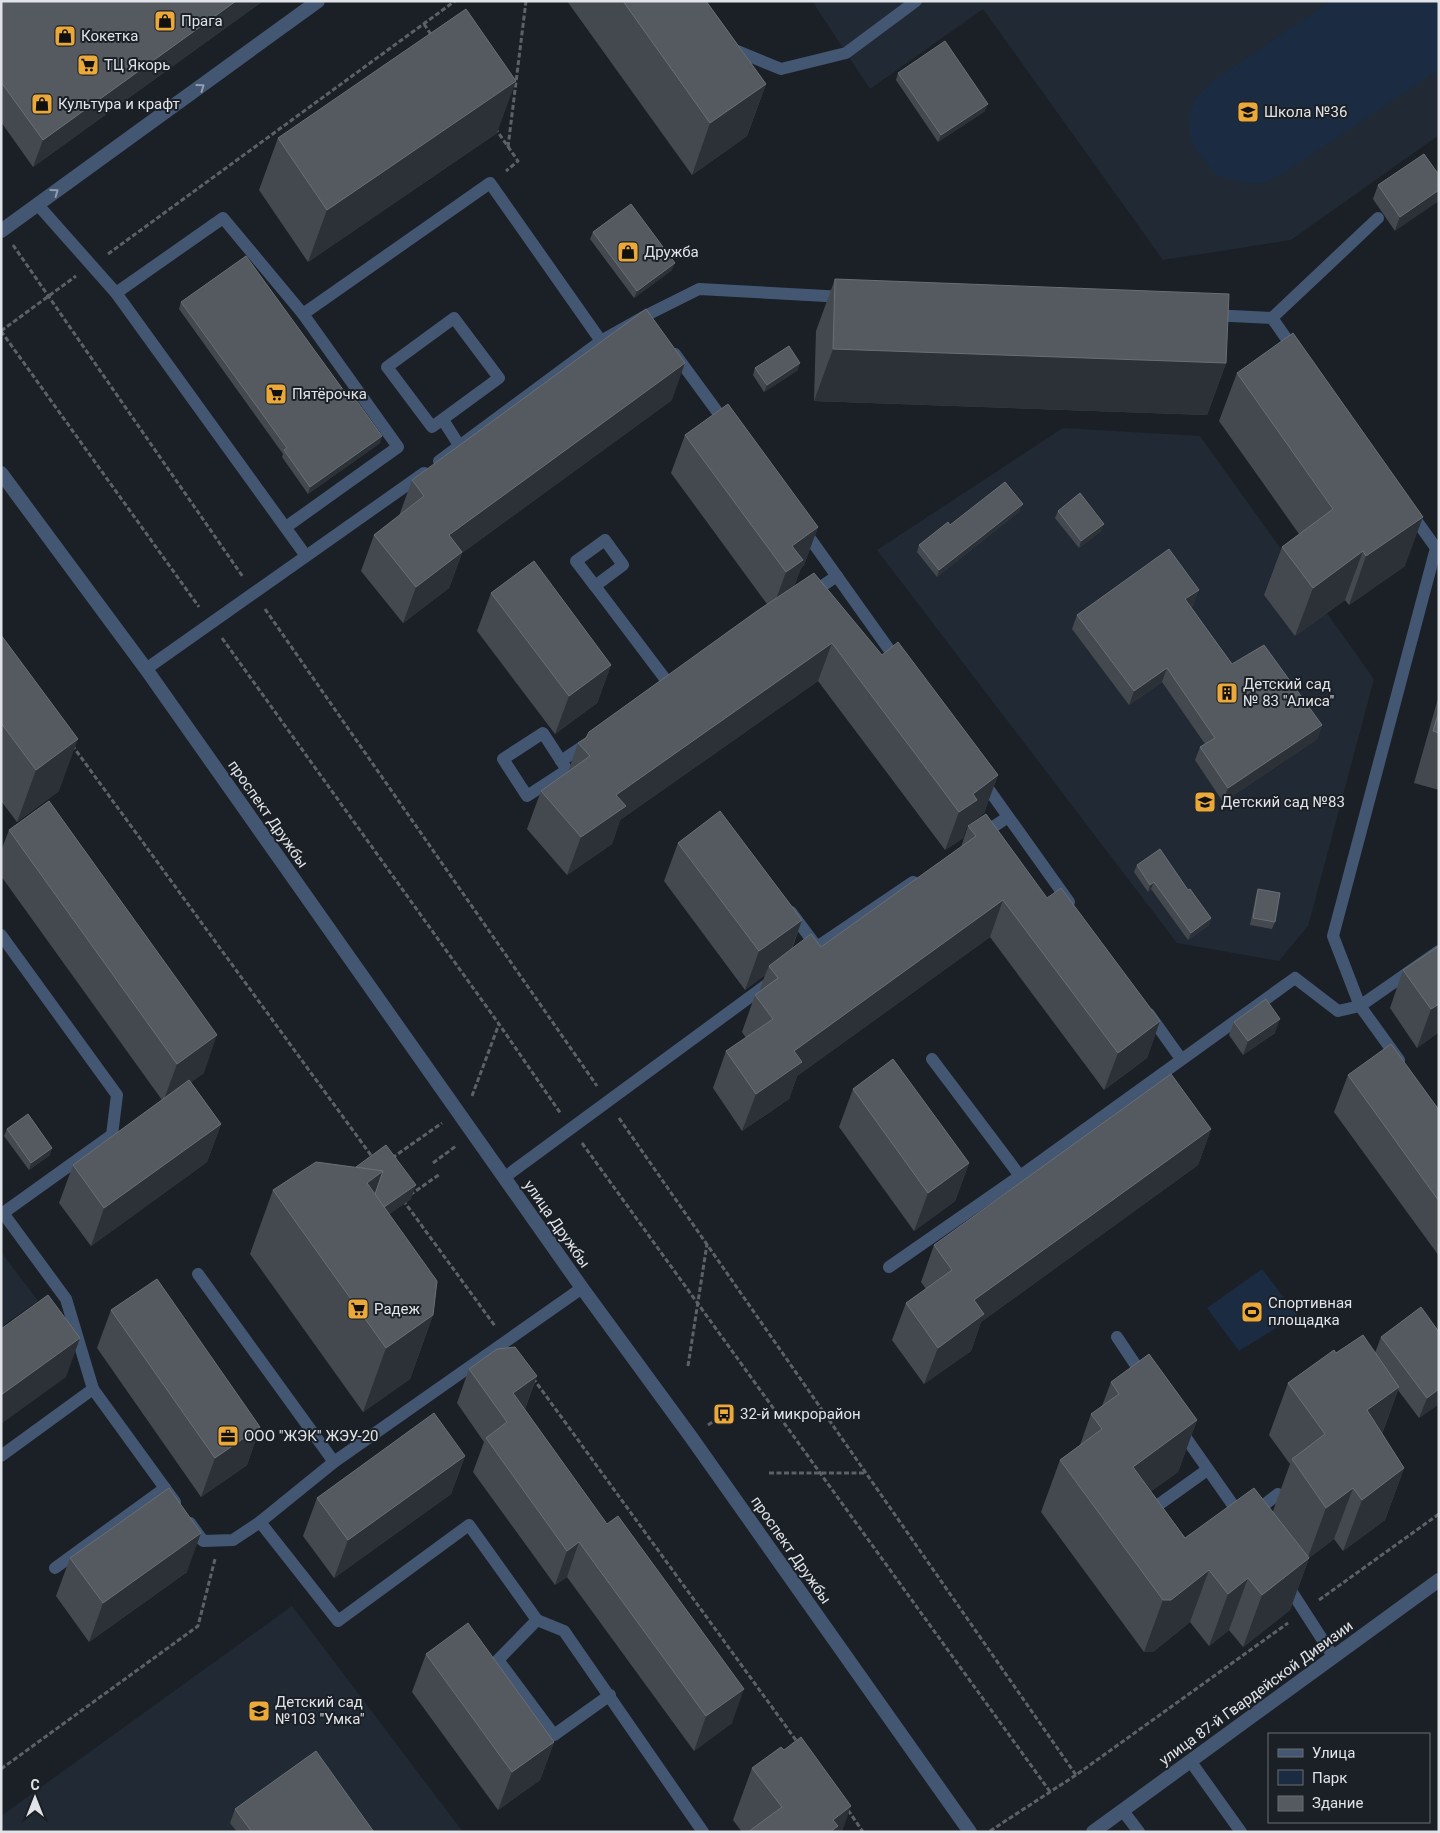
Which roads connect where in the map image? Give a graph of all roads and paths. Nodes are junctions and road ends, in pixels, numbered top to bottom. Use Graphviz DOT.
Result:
graph roads {
  1 [pos="318,1"];
  2 [pos="455,1"];
  3 [pos="526,1"];
  4 [pos="916,1"];
  5 [pos="424,24"];
  6 [pos="435,40"];
  7 [pos="717,43"];
  8 [pos="492,122"];
  9 [pos="508,147"];
  10 [pos="490,183"];
  11 [pos="38,205"];
  12 [pos="1378,218"];
  13 [pos="1,231"];
  14 [pos="27,265"];
  15 [pos="92,265"];
  16 [pos="116,293"];
  17 [pos="49,296"];
  18 [pos="857,297"];
  19 [pos="303,314"];
  20 [pos="1202,315"];
  21 [pos="1272,318"];
  22 [pos="1,331"];
  23 [pos="601,341"];
  24 [pos="670,347"];
  25 [pos="1300,358"];
  26 [pos="443,420"];
  27 [pos="733,434"];
  28 [pos="460,445"];
  29 [pos="1,473"];
  30 [pos="1402,500"];
  31 [pos="797,520"];
  32 [pos="286,527"];
  33 [pos="1437,547"];
  34 [pos="306,556"];
  35 [pos="837,576"];
  36 [pos="594,586"];
  37 [pos="254,593"];
  38 [pos="796,604"];
  39 [pos="212,623"];
  40 [pos="146,669"];
  41 [pos="906,672"];
  42 [pos="672,688"];
  43 [pos="601,735"];
  44 [pos="71,744"];
  45 [pos="561,761"];
  46 [pos="974,768"];
  47 [pos="1008,816"];
  48 [pos="968,844"];
  49 [pos="920,876"];
  50 [pos="784,901"];
  51 [pos="1077,914"];
  52 [pos="1,935"];
  53 [pos="1439,951"];
  54 [pos="785,971"];
  55 [pos="1140,1002"];
  56 [pos="1360,1006"];
  57 [pos="932,1059"];
  58 [pos="1181,1059"];
  59 [pos="1405,1068"];
  60 [pos="608,1102"];
  61 [pos="571,1129"];
  62 [pos="474,1134"];
  63 [pos="374,1159"];
  64 [pos="433,1164"];
  65 [pos="440,1174"];
  66 [pos="1020,1176"];
  67 [pos="505,1177"];
  68 [pos="398,1194"];
  69 [pos="403,1200"];
  70 [pos="707,1244"];
  71 [pos="889,1267"];
  72 [pos="198,1274"];
  73 [pos="582,1288"];
  74 [pos="698,1304"];
  75 [pos="1117,1337"];
  76 [pos="507,1342"];
  77 [pos="688,1366"];
  78 [pos="530,1374"];
  79 [pos="93,1389"];
  80 [pos="1154,1392"];
  81 [pos="1170,1416"];
  82 [pos="1,1456"];
  83 [pos="334,1462"];
  84 [pos="1207,1470"];
  85 [pos="769,1473"];
  86 [pos="820,1473"];
  87 [pos="866,1473"];
  88 [pos="165,1488"];
  89 [pos="1278,1494"];
  90 [pos="1439,1514"];
  91 [pos="1136,1521"];
  92 [pos="260,1522"];
  93 [pos="220,1540"];
  94 [pos="56,1568"];
  95 [pos="1277,1570"];
  96 [pos="1439,1580"];
  97 [pos="1305,1610"];
  98 [pos="537,1620"];
  99 [pos="1334,1656"];
  100 [pos="610,1695"];
  101 [pos="799,1743"];
  102 [pos="1191,1762"];
  103 [pos="1,1769"];
  104 [pos="1076,1775"];
  105 [pos="1051,1793"];
  106 [pos="846,1808"];
  107 [pos="1123,1811"];
  108 [pos="703,1832"];
  109 [pos="863,1832"];
  110 [pos="970,1832"];
  111 [pos="990,1832"];
  112 [pos="1093,1832"];
  113 [pos="1139,1832"];
  114 [pos="1241,1832"];
  11 -- 1 [label="street, one-way"];
  2 -- 5 [label="path"];
  3 -- 9 [label="path"];
  4 -- 7 [label="lane"];
  5 -- 6 [label="path"];
  5 -- 15 [label="path"];
  8 -- 9 [label="path"];
  9 -- 10 [label="path"];
  10 -- 19 [label="lane"];
  10 -- 23 [label="lane"];
  11 -- 13 [label="street"];
  11 -- 15 [label="lane"];
  12 -- 21 [label="lane"];
  14 -- 17 [label="path"];
  15 -- 16 [label="lane"];
  15 -- 17 [label="path"];
  16 -- 19 [label="lane"];
  16 -- 32 [label="lane"];
  17 -- 22 [label="path"];
  17 -- 37 [label="path"];
  18 -- 23 [label="lane"];
  19 -- 32 [label="lane"];
  20 -- 21 [label="lane"];
  21 -- 25 [label="lane"];
  22 -- 39 [label="path"];
  23 -- 28 [label="lane"];
  24 -- 27 [label="lane"];
  26 -- 26 [label="lane"];
  26 -- 28 [label="lane"];
  28 -- 34 [label="lane"];
  29 -- 40 [label="street, проспект Дружбы"];
  30 -- 33 [label="lane"];
  31 -- 35 [label="lane"];
  32 -- 34 [label="lane"];
  33 -- 56 [label="lane"];
  34 -- 37 [label="lane"];
  35 -- 38 [label="lane"];
  35 -- 41 [label="lane"];
  36 -- 42 [label="lane"];
  37 -- 39 [label="lane"];
  37 -- 60 [label="path"];
  39 -- 40 [label="lane"];
  39 -- 61 [label="path"];
  40 -- 62 [label="street, проспект Дружбы"];
  43 -- 45 [label="lane"];
  44 -- 63 [label="path"];
  45 -- 45 [label="lane"];
  46 -- 47 [label="lane"];
  47 -- 48 [label="lane"];
  47 -- 51 [label="lane"];
  49 -- 50 [label="lane"];
  52 -- 79 [label="lane"];
  53 -- 56 [label="lane"];
  54 -- 60 [label="lane"];
  55 -- 58 [label="lane"];
  56 -- 58 [label="lane"];
  56 -- 59 [label="lane"];
  57 -- 66 [label="lane"];
  58 -- 66 [label="lane"];
  60 -- 61 [label="lane"];
  60 -- 70 [label="path"];
  61 -- 67 [label="lane"];
  61 -- 74 [label="path"];
  62 -- 64 [label="path"];
  62 -- 67 [label="street, проспект Дружбы"];
  65 -- 69 [label="path"];
  66 -- 71 [label="lane"];
  67 -- 73 [label="street, улица Дружбы"];
  68 -- 69 [label="path"];
  69 -- 76 [label="path"];
  70 -- 74 [label="path"];
  70 -- 87 [label="path"];
  72 -- 83 [label="lane"];
  73 -- 76 [label="lane"];
  73 -- 110 [label="street, проспект Дружбы"];
  74 -- 77 [label="path"];
  74 -- 86 [label="path"];
  75 -- 80 [label="lane"];
  76 -- 83 [label="lane"];
  78 -- 101 [label="path"];
  79 -- 82 [label="lane"];
  79 -- 88 [label="lane"];
  81 -- 84 [label="lane"];
  83 -- 92 [label="lane"];
  84 -- 89 [label="lane"];
  84 -- 91 [label="lane"];
  85 -- 86 [label="path"];
  86 -- 87 [label="path"];
  86 -- 105 [label="path"];
  87 -- 104 [label="path"];
  88 -- 93 [label="lane"];
  88 -- 94 [label="lane"];
  90 -- 97 [label="path"];
  92 -- 93 [label="lane"];
  92 -- 98 [label="lane"];
  93 -- 103 [label="path"];
  95 -- 97 [label="lane"];
  96 -- 99 [label="street, улица 87-й Гвардейской Дивизии"];
  97 -- 99 [label="lane"];
  97 -- 104 [label="path"];
  98 -- 100 [label="lane"];
  98 -- 100 [label="lane"];
  99 -- 102 [label="street, улица 87-й Гвардейской Дивизии"];
  100 -- 108 [label="lane"];
  102 -- 107 [label="street, улица 87-й Гвардейской Дивизии"];
  102 -- 114 [label="lane"];
  104 -- 105 [label="path"];
  105 -- 111 [label="path"];
  106 -- 109 [label="path"];
  107 -- 112 [label="street, улица 87-й Гвардейской Дивизии"];
  107 -- 113 [label="lane"];
}
